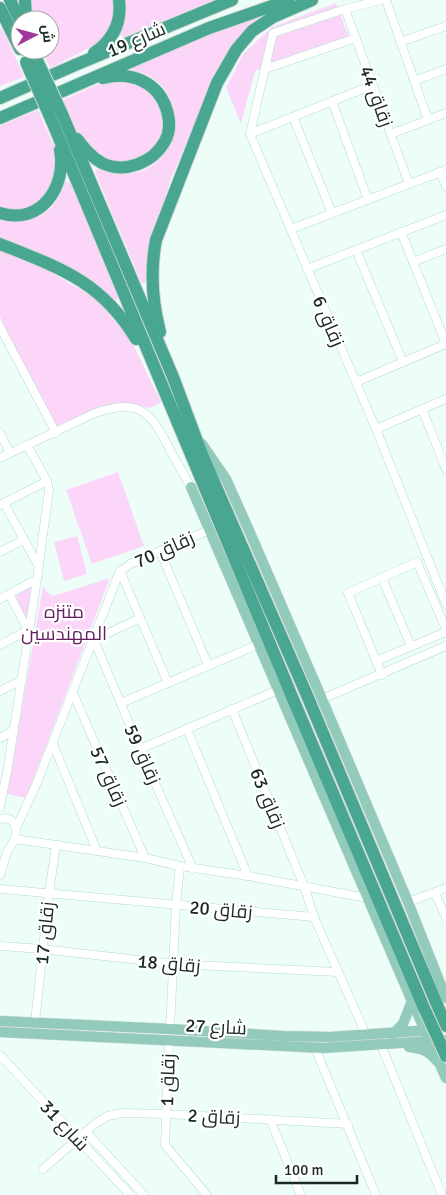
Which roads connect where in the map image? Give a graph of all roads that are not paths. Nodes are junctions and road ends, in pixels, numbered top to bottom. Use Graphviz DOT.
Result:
graph roads {
  1 [pos="119,0"];
  2 [pos="232,0"];
  3 [pos="288,0"];
  4 [pos="312,0"];
  5 [pos="381,0"];
  6 [pos="386,0"];
  7 [pos="0,8"];
  8 [pos="345,8"];
  9 [pos="0,22"];
  10 [pos="10,25"];
  11 [pos="446,26"];
  12 [pos="10,34"];
  13 [pos="356,38"];
  14 [pos="400,42"];
  15 [pos="29,60"];
  16 [pos="75,65"];
  17 [pos="265,69"];
  18 [pos="446,69"];
  19 [pos="414,81"];
  20 [pos="84,83"];
  21 [pos="373,85"];
  22 [pos="2,97"];
  23 [pos="332,101"];
  24 [pos="446,114"];
  25 [pos="293,117"];
  26 [pos="0,120"];
  27 [pos="428,120"];
  28 [pos="59,121"];
  29 [pos="250,134"];
  30 [pos="390,134"];
  31 [pos="443,171"];
  32 [pos="408,184"];
  33 [pos="446,186"];
  34 [pos="368,200"];
  35 [pos="0,213"];
  36 [pos="332,213"];
  37 [pos="446,215"];
  38 [pos="291,229"];
  39 [pos="401,232"];
  40 [pos="0,244"];
  41 [pos="446,249"];
  42 [pos="356,250"];
  43 [pos="413,262"];
  44 [pos="307,269"];
  45 [pos="0,327"];
  46 [pos="3,339"];
  47 [pos="446,344"];
  48 [pos="403,362"];
  49 [pos="173,377"];
  50 [pos="356,382"];
  51 [pos="162,387"];
  52 [pos="446,399"];
  53 [pos="422,409"];
  54 [pos="376,428"];
  55 [pos="56,432"];
  56 [pos="0,434"];
  57 [pos="197,437"];
  58 [pos="27,445"];
  59 [pos="10,453"];
  60 [pos="0,458"];
  61 [pos="444,458"];
  62 [pos="446,469"];
  63 [pos="47,481"];
  64 [pos="196,485"];
  65 [pos="2,504"];
  66 [pos="209,530"];
  67 [pos="23,540"];
  68 [pos="160,551"];
  69 [pos="0,552"];
  70 [pos="39,567"];
  71 [pos="120,571"];
  72 [pos="382,578"];
  73 [pos="37,579"];
  74 [pos="443,588"];
  75 [pos="9,594"];
  76 [pos="0,599"];
  77 [pos="446,604"];
  78 [pos="140,618"];
  79 [pos="28,630"];
  80 [pos="446,630"];
  81 [pos="94,640"];
  82 [pos="258,644"];
  83 [pos="0,645"];
  84 [pos="411,646"];
  85 [pos="446,646"];
  86 [pos="376,661"];
  87 [pos="208,665"];
  88 [pos="382,675"];
  89 [pos="22,680"];
  90 [pos="168,683"];
  91 [pos="278,690"];
  92 [pos="0,691"];
  93 [pos="73,693"];
  94 [pos="322,700"];
  95 [pos="121,703"];
  96 [pos="232,709"];
  97 [pos="186,729"];
  98 [pos="14,730"];
  99 [pos="0,738"];
  100 [pos="53,744"];
  101 [pos="140,749"];
  102 [pos="1,803"];
  103 [pos="26,808"];
  104 [pos="5,818"];
  105 [pos="16,828"];
  106 [pos="15,839"];
  107 [pos="56,845"];
  108 [pos="97,851"];
  109 [pos="4,853"];
  110 [pos="145,858"];
  111 [pos="180,866"];
  112 [pos="194,868"];
  113 [pos="0,875"];
  114 [pos="248,876"];
  115 [pos="304,886"];
  116 [pos="446,888"];
  117 [pos="0,889"];
  118 [pos="435,892"];
  119 [pos="49,893"];
  120 [pos="367,898"];
  121 [pos="408,902"];
  122 [pos="176,905"];
  123 [pos="314,917"];
  124 [pos="446,918"];
  125 [pos="0,946"];
  126 [pos="42,949"];
  127 [pos="174,964"];
  128 [pos="338,972"];
  129 [pos="442,1001"];
  130 [pos="412,1002"];
  131 [pos="0,1021"];
  132 [pos="36,1022"];
  133 [pos="79,1025"];
  134 [pos="170,1028"];
  135 [pos="446,1028"];
  136 [pos="425,1031"];
  137 [pos="0,1032"];
  138 [pos="393,1034"];
  139 [pos="366,1035"];
  140 [pos="79,1036"];
  141 [pos="446,1040"];
  142 [pos="168,1041"];
  143 [pos="430,1041"];
  144 [pos="380,1045"];
  145 [pos="315,1048"];
  146 [pos="0,1055"];
  147 [pos="444,1061"];
  148 [pos="446,1078"];
  149 [pos="166,1114"];
  150 [pos="270,1119"];
  151 [pos="348,1124"];
  152 [pos="86,1132"];
  153 [pos="78,1139"];
  154 [pos="43,1169"];
  155 [pos="130,1195"];
  156 [pos="144,1195"];
  157 [pos="207,1195"];
  158 [pos="302,1195"];
  159 [pos="376,1195"];
  160 [pos="442,1195"];
  1 -- 16 [label="highway"];
  2 -- 16 [label="highway, شارع 19"];
  3 -- 20 [label="highway, شارع 19"];
  4 -- 49 [label="highway"];
  5 -- 8 [label="street"];
  6 -- 14 [label="street"];
  7 -- 10 [label="highway"];
  8 -- 13 [label="street, زقاق 44"];
  8 -- 17 [label="street"];
  9 -- 12 [label="highway"];
  11 -- 14 [label="street"];
  13 -- 17 [label="street"];
  13 -- 21 [label="street, زقاق 44"];
  14 -- 19 [label="street"];
  15 -- 28 [label="highway, bridge"];
  16 -- 22 [label="highway, شارع 19"];
  17 -- 29 [label="street"];
  18 -- 19 [label="street"];
  19 -- 27 [label="street"];
  20 -- 26 [label="highway, شارع 19"];
  20 -- 28 [label="highway"];
  21 -- 23 [label="street"];
  21 -- 30 [label="street, زقاق 44"];
  23 -- 25 [label="street"];
  23 -- 34 [label="street"];
  24 -- 27 [label="street"];
  25 -- 29 [label="street"];
  25 -- 36 [label="street"];
  27 -- 30 [label="street"];
  28 -- 35 [label="highway"];
  28 -- 49 [label="highway"];
  28 -- 51 [label="highway"];
  29 -- 38 [label="street, زقاق 6"];
  30 -- 32 [label="street, زقاق 44"];
  31 -- 32 [label="street"];
  31 -- 33 [label="street"];
  32 -- 34 [label="street"];
  34 -- 36 [label="street"];
  36 -- 38 [label="street"];
  37 -- 39 [label="street"];
  38 -- 44 [label="street, زقاق 6"];
  39 -- 42 [label="street"];
  39 -- 43 [label="street"];
  40 -- 51 [label="highway"];
  41 -- 43 [label="street"];
  42 -- 44 [label="street"];
  42 -- 48 [label="street"];
  43 -- 47 [label="street"];
  44 -- 50 [label="street, زقاق 6"];
  45 -- 46 [label="street"];
  46 -- 55 [label="street"];
  47 -- 48 [label="street"];
  48 -- 50 [label="street"];
  49 -- 57 [label="highway"];
  50 -- 54 [label="street, زقاق 6"];
  51 -- 64 [label="highway"];
  52 -- 53 [label="street"];
  53 -- 54 [label="street"];
  53 -- 61 [label="street"];
  54 -- 74 [label="street, زقاق 6"];
  55 -- 58 [label="street"];
  55 -- 64 [label="street"];
  56 -- 59 [label="street"];
  57 -- 94 [label="main road"];
  57 -- 129 [label="highway"];
  58 -- 59 [label="street"];
  58 -- 63 [label="street"];
  59 -- 60 [label="street"];
  61 -- 62 [label="street"];
  63 -- 65 [label="street"];
  63 -- 70 [label="street"];
  64 -- 66 [label="main road"];
  64 -- 147 [label="highway, bridge"];
  65 -- 67 [label="street"];
  66 -- 68 [label="street, زقاق 70"];
  66 -- 82 [label="main road"];
  67 -- 69 [label="street"];
  67 -- 70 [label="street"];
  68 -- 71 [label="street, زقاق 70"];
  68 -- 87 [label="street"];
  70 -- 73 [label="street"];
  71 -- 78 [label="street"];
  71 -- 81 [label="street"];
  72 -- 80 [label="street"];
  72 -- 84 [label="street"];
  72 -- 86 [label="street"];
  73 -- 75 [label="street"];
  73 -- 79 [label="street"];
  74 -- 77 [label="street, زقاق 6"];
  75 -- 76 [label="street"];
  75 -- 79 [label="street"];
  78 -- 81 [label="street"];
  78 -- 90 [label="street"];
  79 -- 83 [label="street"];
  79 -- 89 [label="street"];
  80 -- 84 [label="street"];
  81 -- 93 [label="street"];
  81 -- 95 [label="street, زقاق 59"];
  82 -- 87 [label="street"];
  82 -- 91 [label="main road"];
  84 -- 86 [label="street"];
  85 -- 88 [label="street"];
  86 -- 88 [label="street"];
  87 -- 90 [label="street"];
  88 -- 94 [label="street"];
  89 -- 92 [label="street"];
  89 -- 98 [label="street"];
  90 -- 95 [label="street"];
  91 -- 96 [label="street"];
  91 -- 120 [label="main road"];
  93 -- 100 [label="street"];
  93 -- 110 [label="street, زقاق 57"];
  94 -- 121 [label="main road"];
  95 -- 101 [label="street, زقاق 59"];
  96 -- 97 [label="street"];
  96 -- 115 [label="street, زقاق 63"];
  97 -- 101 [label="street"];
  97 -- 114 [label="street"];
  98 -- 99 [label="street"];
  98 -- 102 [label="street"];
  100 -- 103 [label="street"];
  100 -- 108 [label="street"];
  101 -- 112 [label="street, زقاق 59"];
  102 -- 104 [label="street"];
  103 -- 104 [label="street"];
  103 -- 105 [label="street"];
  104 -- 105 [label="street"];
  105 -- 106 [label="street"];
  106 -- 107 [label="street"];
  106 -- 109 [label="street"];
  107 -- 108 [label="street"];
  107 -- 119 [label="street, زقاق 17"];
  108 -- 110 [label="street"];
  109 -- 113 [label="street"];
  110 -- 111 [label="street"];
  111 -- 112 [label="street"];
  111 -- 122 [label="street"];
  112 -- 114 [label="street"];
  114 -- 115 [label="street"];
  115 -- 120 [label="street"];
  115 -- 123 [label="street, زقاق 63"];
  116 -- 118 [label="street"];
  117 -- 119 [label="street, زقاق 20"];
  118 -- 121 [label="street"];
  118 -- 124 [label="street"];
  119 -- 122 [label="street, زقاق 20"];
  119 -- 126 [label="street, زقاق 17"];
  120 -- 130 [label="main road"];
  121 -- 129 [label="main road"];
  122 -- 123 [label="street, زقاق 20"];
  122 -- 127 [label="street"];
  123 -- 128 [label="street"];
  125 -- 126 [label="street, زقاق 18"];
  126 -- 127 [label="street, زقاق 18"];
  126 -- 132 [label="street, زقاق 17"];
  127 -- 128 [label="street, زقاق 18"];
  127 -- 134 [label="street"];
  128 -- 139 [label="street"];
  129 -- 135 [label="highway"];
  130 -- 136 [label="main road"];
  130 -- 138 [label="main road"];
  131 -- 132 [label="main road, شارع 27"];
  132 -- 133 [label="main road, شارع 27"];
  133 -- 134 [label="main road, شارع 27"];
  133 -- 140 [label="main road"];
  134 -- 139 [label="main road, شارع 27"];
  135 -- 136 [label="main road, شارع 27"];
  136 -- 138 [label="main road, شارع 27"];
  136 -- 143 [label="main road"];
  137 -- 140 [label="main road, شارع 27"];
  138 -- 139 [label="main road, شارع 27"];
  140 -- 142 [label="main road, شارع 27"];
  141 -- 143 [label="main road, شارع 27"];
  142 -- 145 [label="main road, شارع 27"];
  142 -- 149 [label="street, زقاق 1"];
  143 -- 144 [label="main road, شارع 27"];
  143 -- 147 [label="main road"];
  144 -- 145 [label="main road, شارع 27"];
  144 -- 147 [label="main road"];
  144 -- 160 [label="street"];
  145 -- 151 [label="street"];
  146 -- 153 [label="street, شارع 31"];
  147 -- 148 [label="main road"];
  149 -- 150 [label="street, زقاق 2"];
  149 -- 152 [label="street, زقاق 2"];
  149 -- 157 [label="street, زقاق 1"];
  150 -- 151 [label="street, زقاق 2"];
  150 -- 158 [label="street"];
  151 -- 159 [label="street"];
  152 -- 153 [label="street, زقاق 2"];
  152 -- 156 [label="street, شارع 31"];
  153 -- 154 [label="street, زقاق 2"];
  153 -- 155 [label="street, شارع 31"];
}
